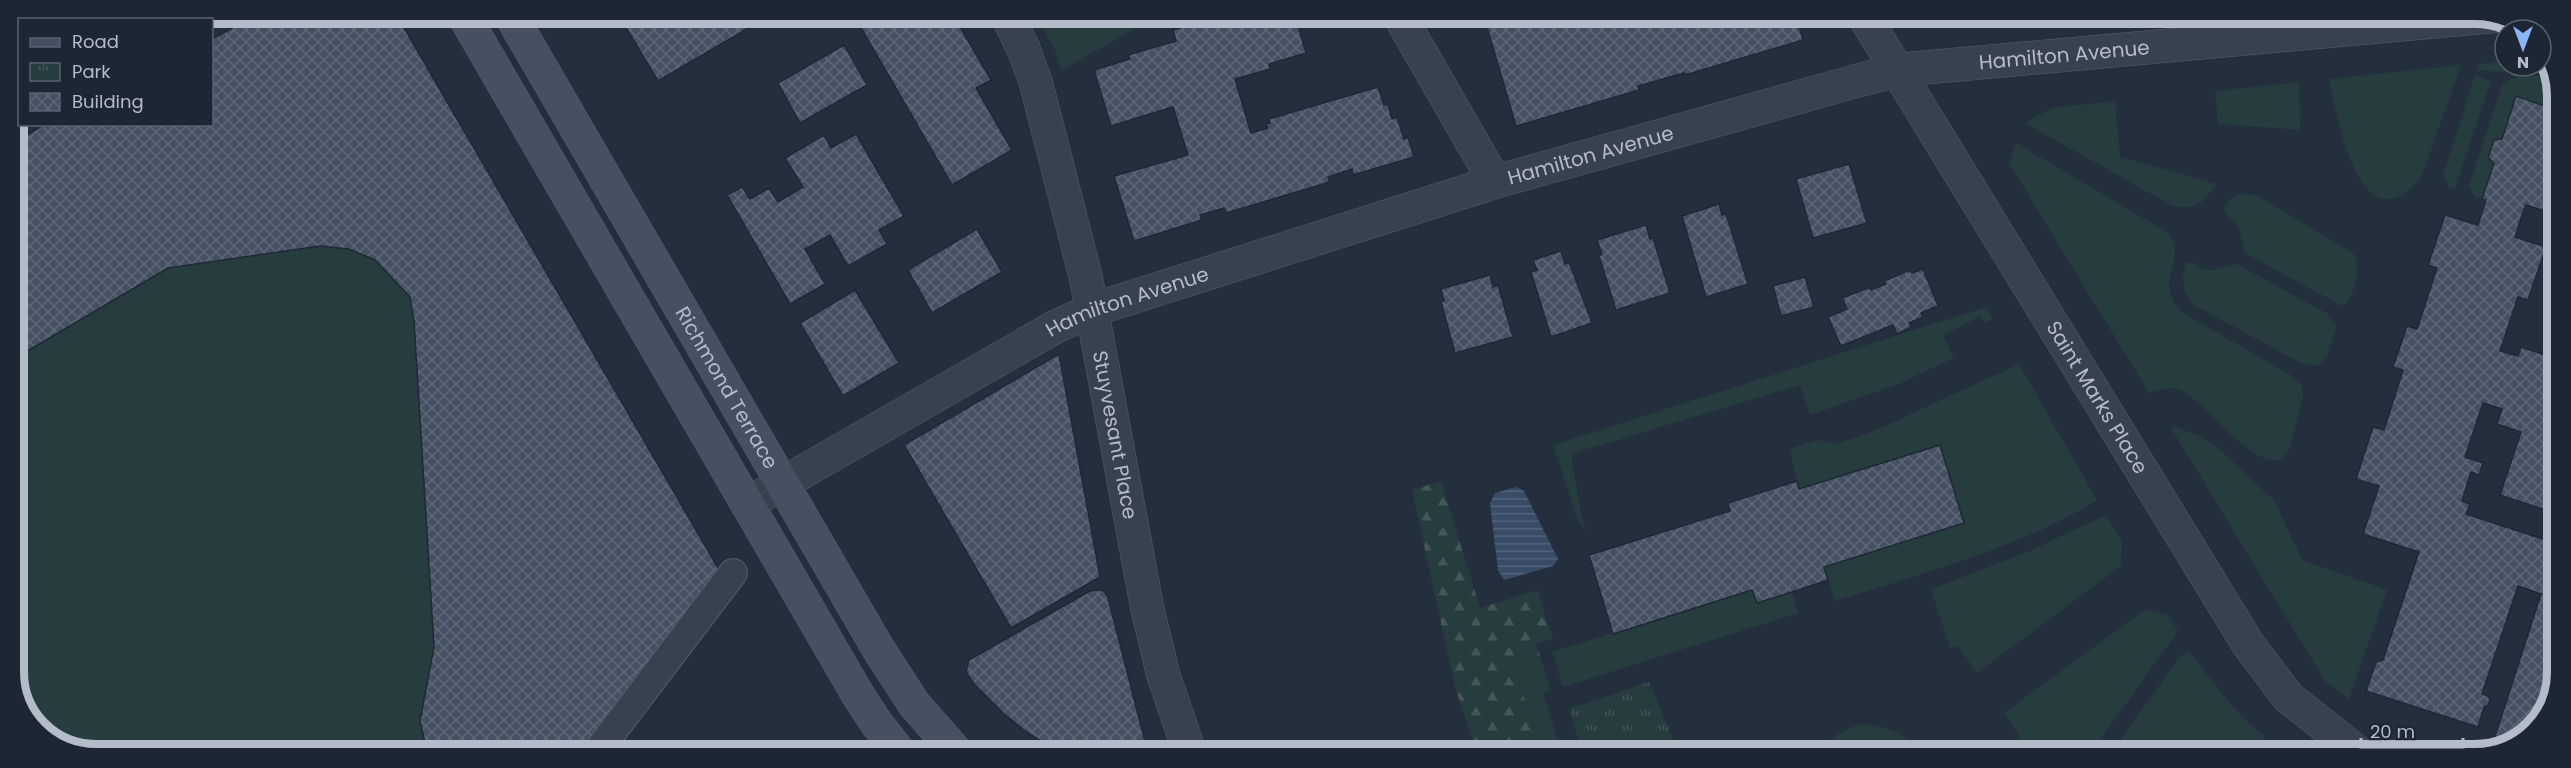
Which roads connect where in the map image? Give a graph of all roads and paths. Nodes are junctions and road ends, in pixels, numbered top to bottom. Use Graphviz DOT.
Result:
graph roads {
  1 [pos="469,24"];
  2 [pos="516,24"];
  3 [pos="1011,24"];
  4 [pos="1404,24"];
  5 [pos="1869,24"];
  6 [pos="2406,24"];
  7 [pos="1897,70"];
  8 [pos="1495,182"];
  9 [pos="1092,310"];
  10 [pos="782,484"];
  11 [pos="747,504"];
  12 [pos="733,573"];
  13 [pos="603,744"];
  14 [pos="893,744"];
  15 [pos="949,744"];
  16 [pos="1187,744"];
  17 [pos="2347,744"];
  1 -- 11 [label="main road, Richmond Terrace"];
  2 -- 10 [label="main road, Richmond Terrace"];
  3 -- 9 [label="street, Stuyvesant Place"];
  4 -- 8 [label="street"];
  5 -- 7 [label="street, Saint Marks Place"];
  6 -- 7 [label="street, Hamilton Avenue"];
  7 -- 8 [label="street, Hamilton Avenue"];
  7 -- 17 [label="street, Saint Marks Place"];
  8 -- 9 [label="street, Hamilton Avenue"];
  9 -- 10 [label="street, Hamilton Avenue"];
  9 -- 16 [label="street, Stuyvesant Place"];
  10 -- 11 [label="street, Hamilton Avenue"];
  10 -- 15 [label="main road, Richmond Terrace"];
  11 -- 14 [label="main road, Richmond Terrace"];
  12 -- 13 [label="street"];
}
